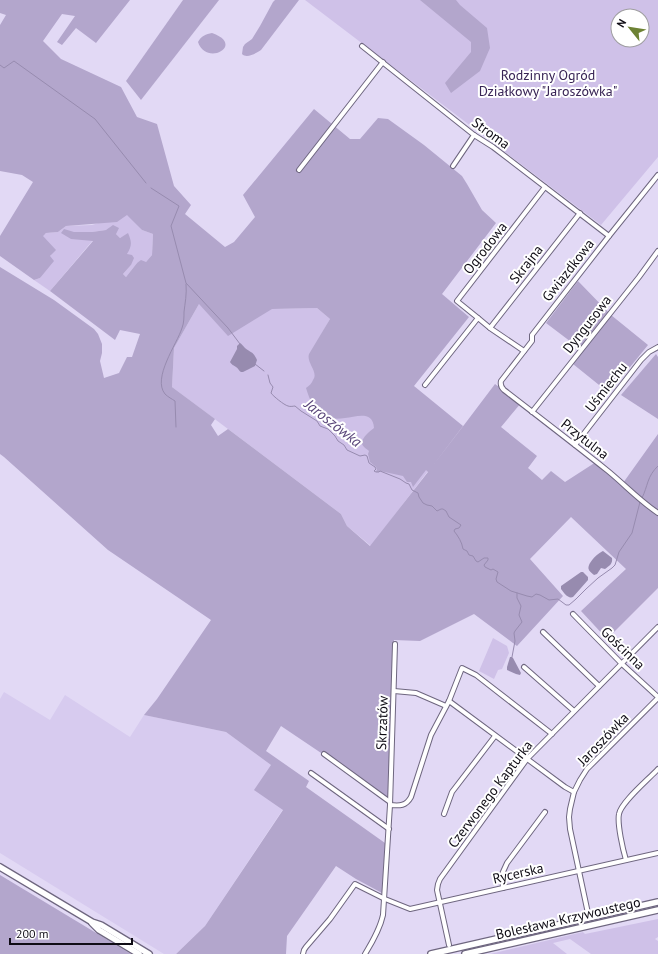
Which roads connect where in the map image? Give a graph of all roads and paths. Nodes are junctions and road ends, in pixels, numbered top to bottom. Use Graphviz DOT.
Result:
graph roads {
  1 [pos="362,46"];
  2 [pos="383,62"];
  3 [pos="474,135"];
  4 [pos="453,166"];
  5 [pos="298,170"];
  6 [pos="658,175"];
  7 [pos="545,187"];
  8 [pos="580,213"];
  9 [pos="609,236"];
  10 [pos="658,250"];
  11 [pos="656,256"];
  12 [pos="478,318"];
  13 [pos="490,328"];
  14 [pos="658,347"];
  15 [pos="524,351"];
  16 [pos="500,381"];
  17 [pos="425,385"];
  18 [pos="532,412"];
  19 [pos="576,445"];
  20 [pos="658,512"];
  21 [pos="572,614"];
  22 [pos="658,627"];
  23 [pos="543,632"];
  24 [pos="395,644"];
  25 [pos="622,664"];
  26 [pos="524,667"];
  27 [pos="599,686"];
  28 [pos="394,690"];
  29 [pos="658,698"];
  30 [pos="449,701"];
  31 [pos="446,706"];
  32 [pos="574,711"];
  33 [pos="552,734"];
  34 [pos="495,736"];
  35 [pos="324,754"];
  36 [pos="527,759"];
  37 [pos="658,769"];
  38 [pos="311,773"];
  39 [pos="574,792"];
  40 [pos="390,803"];
  41 [pos="545,812"];
  42 [pos="444,814"];
  43 [pos="389,829"];
  44 [pos="658,853"];
  45 [pos="626,860"];
  46 [pos="0,867"];
  47 [pos="579,871"];
  48 [pos="503,888"];
  49 [pos="384,899"];
  50 [pos="439,902"];
  51 [pos="658,902"];
  52 [pos="658,910"];
  53 [pos="589,918"];
  54 [pos="92,922"];
  55 [pos="484,942"];
  56 [pos="449,944"];
  57 [pos="484,950"];
  58 [pos="139,954"];
  59 [pos="149,954"];
  60 [pos="304,954"];
  61 [pos="365,954"];
  62 [pos="431,954"];
  63 [pos="465,954"];
  1 -- 2 [label="street, Stroma"];
  2 -- 3 [label="street, Stroma"];
  2 -- 5 [label="street"];
  3 -- 4 [label="street"];
  3 -- 7 [label="street, Stroma"];
  6 -- 9 [label="street, Gwiazdkowa"];
  7 -- 8 [label="street, Stroma"];
  7 -- 12 [label="street, Ogrodowa"];
  8 -- 9 [label="street, Stroma"];
  8 -- 13 [label="street, Skrajna"];
  9 -- 15 [label="street, Gwiazdkowa"];
  10 -- 11 [label="street, Dyngusowa"];
  11 -- 18 [label="street, Dyngusowa"];
  12 -- 13 [label="street, Ogrodowa"];
  12 -- 17 [label="street"];
  13 -- 15 [label="street, Ogrodowa"];
  14 -- 19 [label="street, Uśmiechu"];
  15 -- 16 [label="street, Gwiazdkowa"];
  16 -- 18 [label="street, Przytulna"];
  18 -- 19 [label="street, Przytulna"];
  19 -- 20 [label="street, Przytulna"];
  21 -- 25 [label="street, Gościnna"];
  22 -- 25 [label="street, Czerwonego Kapturka"];
  23 -- 27 [label="street"];
  24 -- 28 [label="street, Skrzatów"];
  25 -- 27 [label="street, Czerwonego Kapturka"];
  25 -- 29 [label="street, Gościnna"];
  26 -- 32 [label="street"];
  27 -- 32 [label="street, Czerwonego Kapturka"];
  28 -- 31 [label="street"];
  28 -- 40 [label="street, Skrzatów"];
  29 -- 39 [label="street, Jaroszówka"];
  30 -- 31 [label="street"];
  30 -- 33 [label="street"];
  30 -- 34 [label="street"];
  31 -- 40 [label="street"];
  32 -- 33 [label="street, Czerwonego Kapturka"];
  33 -- 36 [label="street, Czerwonego Kapturka"];
  34 -- 36 [label="street"];
  34 -- 42 [label="street"];
  35 -- 40 [label="street"];
  36 -- 39 [label="street"];
  36 -- 50 [label="street, Czerwonego Kapturka"];
  37 -- 45 [label="street"];
  38 -- 43 [label="street"];
  39 -- 47 [label="street, Jaroszówka"];
  40 -- 43 [label="street, Skrzatów"];
  41 -- 48 [label="street"];
  43 -- 49 [label="street, Skrzatów"];
  44 -- 45 [label="street, Rycerska"];
  45 -- 47 [label="street, Rycerska"];
  46 -- 54 [label="main road"];
  47 -- 48 [label="street, Rycerska"];
  47 -- 53 [label="street, Jaroszówka"];
  48 -- 50 [label="street, Rycerska"];
  49 -- 50 [label="street, Rycerska"];
  49 -- 60 [label="street"];
  49 -- 61 [label="street, Skrzatów"];
  50 -- 56 [label="street, Czerwonego Kapturka"];
  51 -- 53 [label="main road, Bolesława Krzywoustego"];
  52 -- 57 [label="main road, Bolesława Krzywoustego"];
  53 -- 55 [label="main road, Bolesława Krzywoustego"];
  54 -- 58 [label="main road"];
  54 -- 59 [label="main road"];
  55 -- 57 [label="main road, Bolesława Krzywoustego"];
  55 -- 62 [label="main road, Bolesława Krzywoustego"];
  57 -- 63 [label="main road, Bolesława Krzywoustego"];
}
